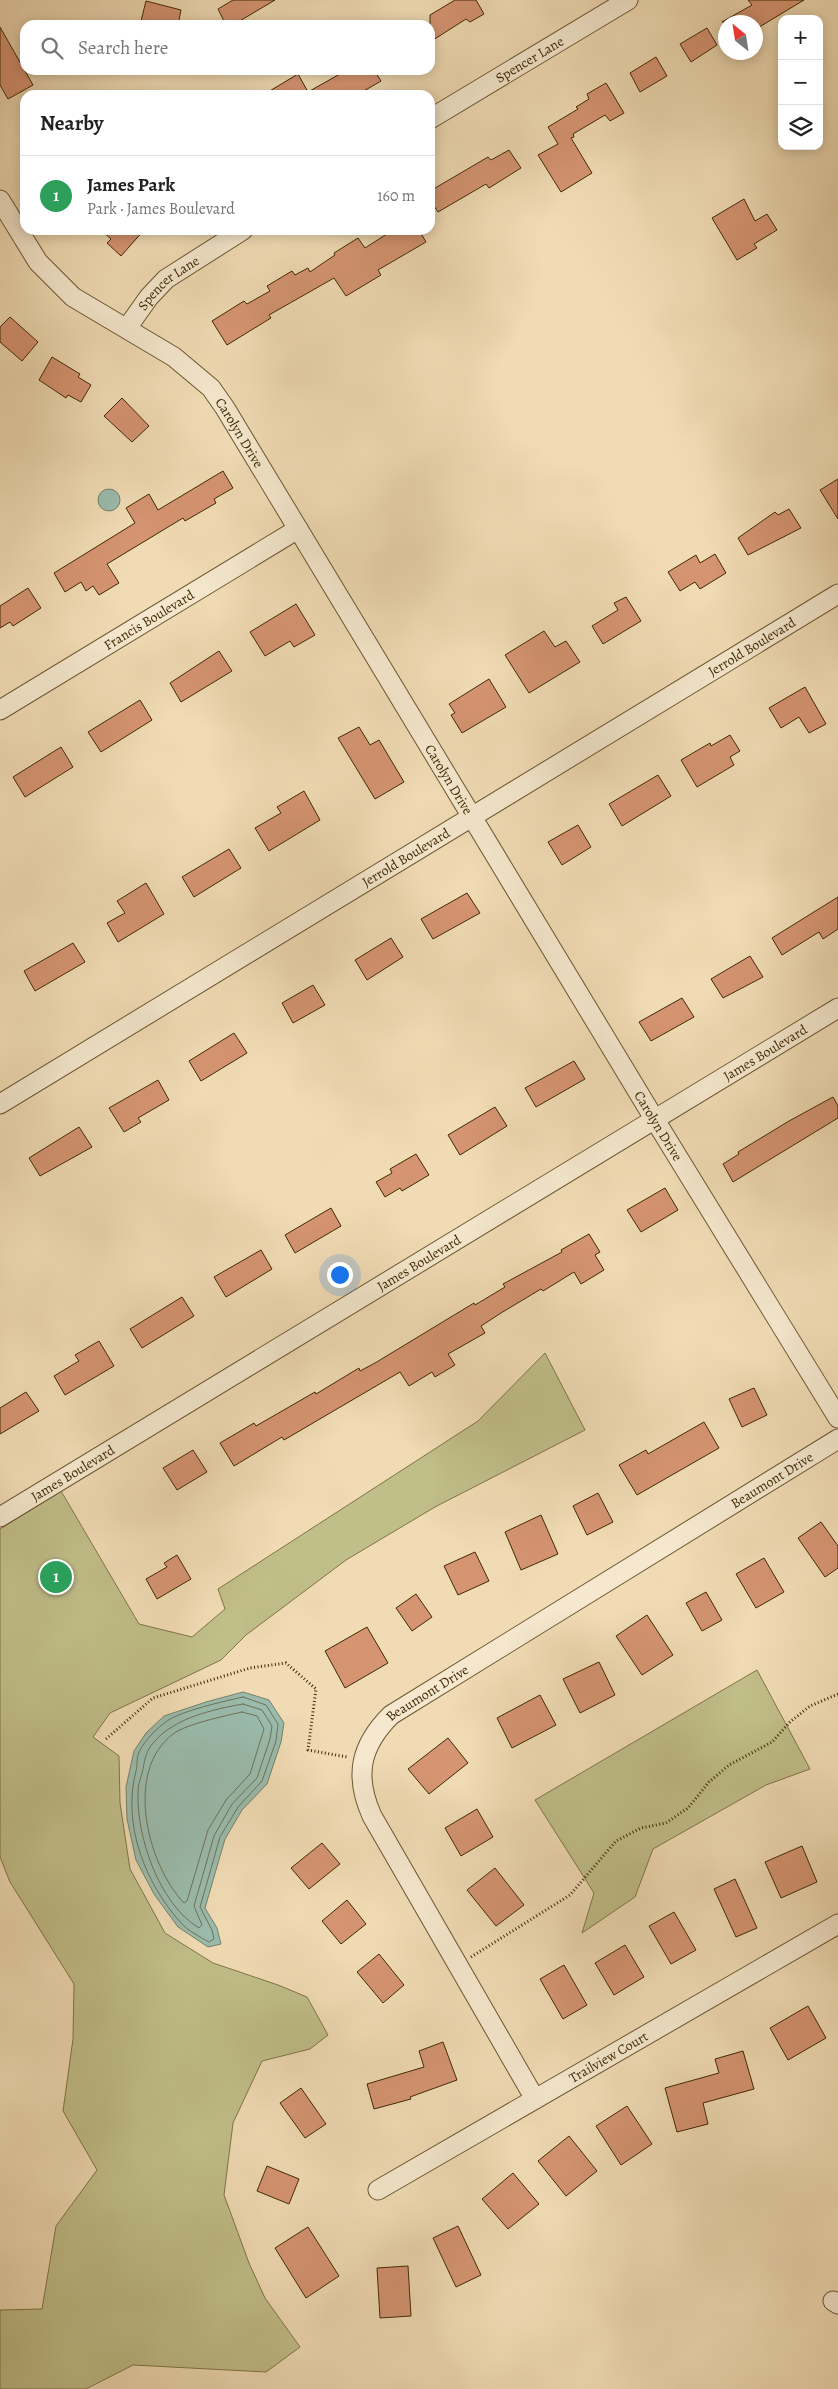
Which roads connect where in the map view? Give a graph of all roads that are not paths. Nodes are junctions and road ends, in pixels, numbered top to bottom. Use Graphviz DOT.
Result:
graph roads {
  1 [pos="616,3"];
  2 [pos="435,116"];
  3 [pos="0,200"];
  4 [pos="20,233"];
  5 [pos="21,235"];
  6 [pos="236,235"];
  7 [pos="127,328"];
  8 [pos="298,529"];
  9 [pos="838,594"];
  10 [pos="1,706"];
  11 [pos="472,817"];
  12 [pos="838,1008"];
  13 [pos="0,1104"];
  14 [pos="654,1120"];
  15 [pos="838,1418"];
  16 [pos="838,1439"];
  17 [pos="0,1517"];
  18 [pos="838,1924"];
  19 [pos="535,2099"];
  20 [pos="378,2190"];
  1 -- 2 [label="street, Spencer Lane"];
  3 -- 4 [label="street, Carolyn Drive"];
  5 -- 7 [label="street, Carolyn Drive"];
  6 -- 7 [label="street, Spencer Lane"];
  7 -- 8 [label="street, Carolyn Drive"];
  8 -- 10 [label="street, Francis Boulevard"];
  8 -- 11 [label="street, Carolyn Drive"];
  9 -- 11 [label="street, Jerrold Boulevard"];
  11 -- 13 [label="street, Jerrold Boulevard"];
  11 -- 14 [label="street, Carolyn Drive"];
  12 -- 14 [label="street, James Boulevard"];
  14 -- 15 [label="street, Carolyn Drive"];
  14 -- 17 [label="street, James Boulevard"];
  16 -- 19 [label="street, Beaumont Drive"];
  18 -- 19 [label="street, Trailview Court"];
  19 -- 20 [label="street, Trailview Court"];
}
